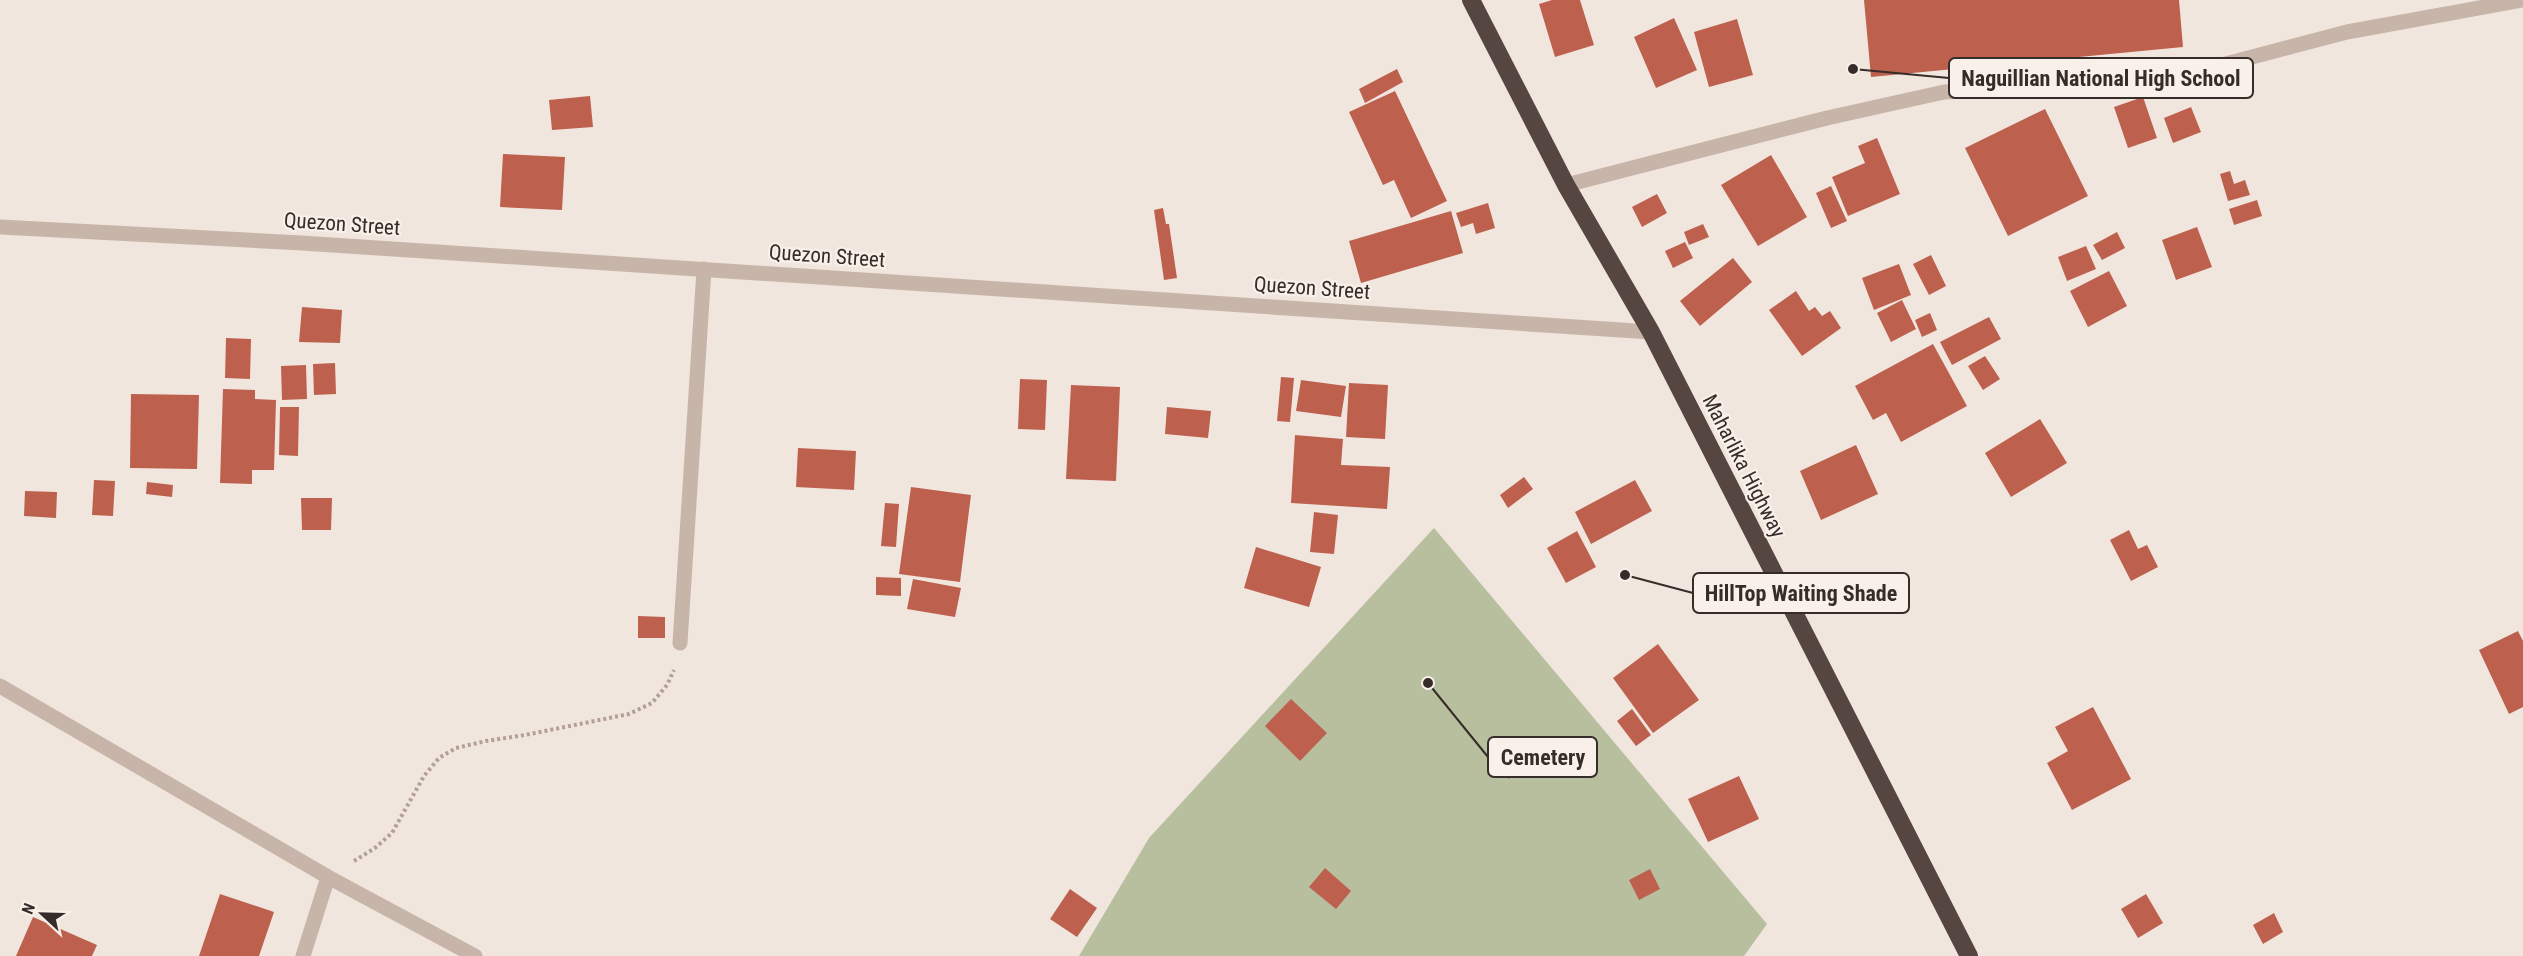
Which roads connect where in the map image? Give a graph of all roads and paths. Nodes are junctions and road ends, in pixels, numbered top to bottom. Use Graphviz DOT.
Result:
graph roads {
  1 [pos="1471,0"];
  2 [pos="2523,0"];
  3 [pos="1566,184"];
  4 [pos="0,227"];
  5 [pos="704,269"];
  6 [pos="1651,332"];
  7 [pos="680,643"];
  8 [pos="0,686"];
  9 [pos="328,877"];
  10 [pos="303,956"];
  11 [pos="475,956"];
  12 [pos="1970,956"];
  1 -- 3 [label="highway, Maharlika Highway"];
  2 -- 3 [label="street"];
  3 -- 6 [label="highway, Maharlika Highway"];
  4 -- 5 [label="street, Quezon Street"];
  5 -- 6 [label="street, Quezon Street"];
  5 -- 7 [label="street"];
  6 -- 12 [label="highway, Maharlika Highway"];
  7 -- 9 [label="path"];
  8 -- 9 [label="street"];
  9 -- 10 [label="street"];
  9 -- 11 [label="street"];
}
